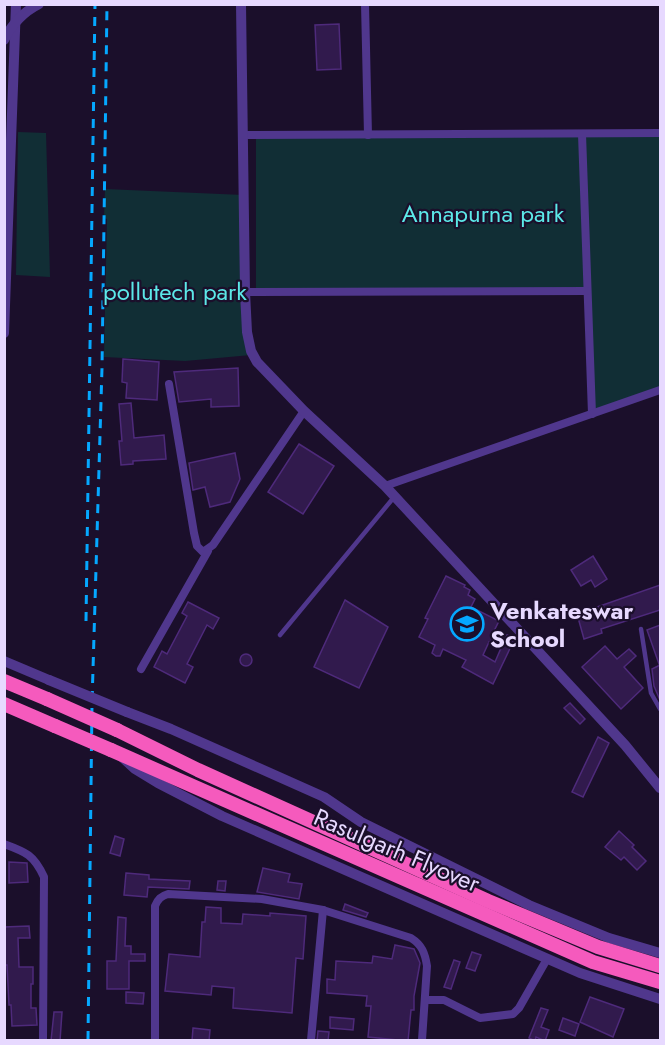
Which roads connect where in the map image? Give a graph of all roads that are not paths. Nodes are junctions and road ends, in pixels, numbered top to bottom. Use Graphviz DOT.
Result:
graph roads {
  1 [pos="16,4"];
  2 [pos="39,4"];
  3 [pos="241,4"];
  4 [pos="365,4"];
  5 [pos="4,40"];
  6 [pos="660,133"];
  7 [pos="582,134"];
  8 [pos="243,135"];
  9 [pos="368,135"];
  10 [pos="587,291"];
  11 [pos="245,292"];
  12 [pos="5,296"];
  13 [pos="4,333"];
  14 [pos="169,384"];
  15 [pos="660,390"];
  16 [pos="304,411"];
  17 [pos="591,414"];
  18 [pos="385,486"];
  19 [pos="395,496"];
  20 [pos="208,550"];
  21 [pos="641,629"];
  22 [pos="280,635"];
  23 [pos="4,661"];
  24 [pos="141,669"];
  25 [pos="4,681"];
  26 [pos="4,704"];
  27 [pos="660,709"];
  28 [pos="114,752"];
  29 [pos="660,788"];
  30 [pos="4,844"];
  31 [pos="323,910"];
  32 [pos="660,953"];
  33 [pos="547,959"];
  34 [pos="660,966"];
  35 [pos="660,982"];
  36 [pos="660,999"];
  37 [pos="425,1000"];
  38 [pos="43,1041"];
  39 [pos="155,1041"];
  40 [pos="311,1041"];
  41 [pos="422,1041"];
  1 -- 12 [label="street"];
  2 -- 5 [label="street, bridge"];
  3 -- 8 [label="street"];
  4 -- 9 [label="street"];
  6 -- 7 [label="street"];
  7 -- 9 [label="street"];
  7 -- 10 [label="street"];
  8 -- 9 [label="street"];
  8 -- 11 [label="street"];
  10 -- 11 [label="street"];
  10 -- 17 [label="street"];
  11 -- 16 [label="street"];
  12 -- 13 [label="street"];
  14 -- 20 [label="street"];
  15 -- 17 [label="street"];
  16 -- 18 [label="street"];
  16 -- 20 [label="street"];
  17 -- 18 [label="street"];
  18 -- 19 [label="street"];
  19 -- 22 [label="lane"];
  19 -- 29 [label="street"];
  20 -- 24 [label="street"];
  21 -- 27 [label="lane"];
  23 -- 32 [label="street, bridge"];
  25 -- 34 [label="highway, Rasulgarh Flyover, bridge"];
  26 -- 28 [label="highway, Rasulgarh Flyover, bridge"];
  28 -- 33 [label="street"];
  28 -- 35 [label="highway, Rasulgarh Flyover"];
  30 -- 38 [label="street"];
  31 -- 37 [label="street"];
  31 -- 39 [label="street"];
  31 -- 40 [label="street"];
  33 -- 36 [label="street"];
  33 -- 37 [label="street"];
  37 -- 41 [label="street"];
}
